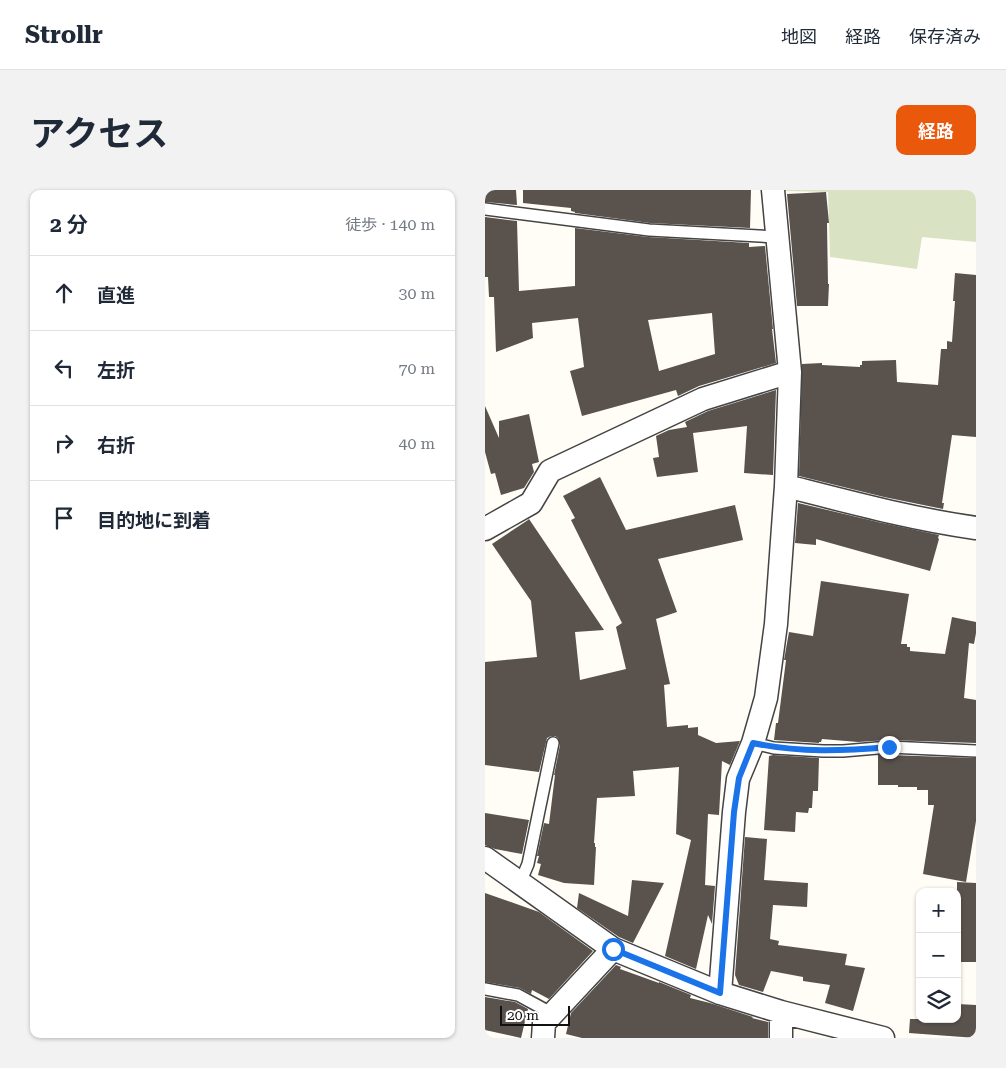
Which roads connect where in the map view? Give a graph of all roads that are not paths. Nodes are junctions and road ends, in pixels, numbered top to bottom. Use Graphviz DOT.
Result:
graph roads {
  1 [pos="773,190"];
  2 [pos="485,209"];
  3 [pos="777,237"];
  4 [pos="790,372"];
  5 [pos="786,486"];
  6 [pos="976,528"];
  7 [pos="485,529"];
  8 [pos="553,743"];
  9 [pos="753,743"];
  10 [pos="976,751"];
  11 [pos="485,858"];
  12 [pos="520,883"];
  13 [pos="613,949"];
  14 [pos="485,989"];
  15 [pos="720,993"];
  16 [pos="781,1012"];
  17 [pos="553,1014"];
  18 [pos="543,1038"];
  19 [pos="781,1038"];
  20 [pos="883,1038"];
  1 -- 3 [label="street"];
  2 -- 3 [label="lane"];
  3 -- 4 [label="street"];
  4 -- 5 [label="street"];
  4 -- 7 [label="street"];
  5 -- 6 [label="street"];
  5 -- 9 [label="street"];
  8 -- 12 [label="lane"];
  9 -- 10 [label="lane"];
  9 -- 15 [label="street"];
  11 -- 12 [label="street"];
  12 -- 13 [label="street"];
  13 -- 15 [label="street"];
  13 -- 17 [label="street"];
  14 -- 17 [label="lane"];
  15 -- 16 [label="street"];
  16 -- 19 [label="street"];
  16 -- 20 [label="street"];
  17 -- 18 [label="street"];
}
